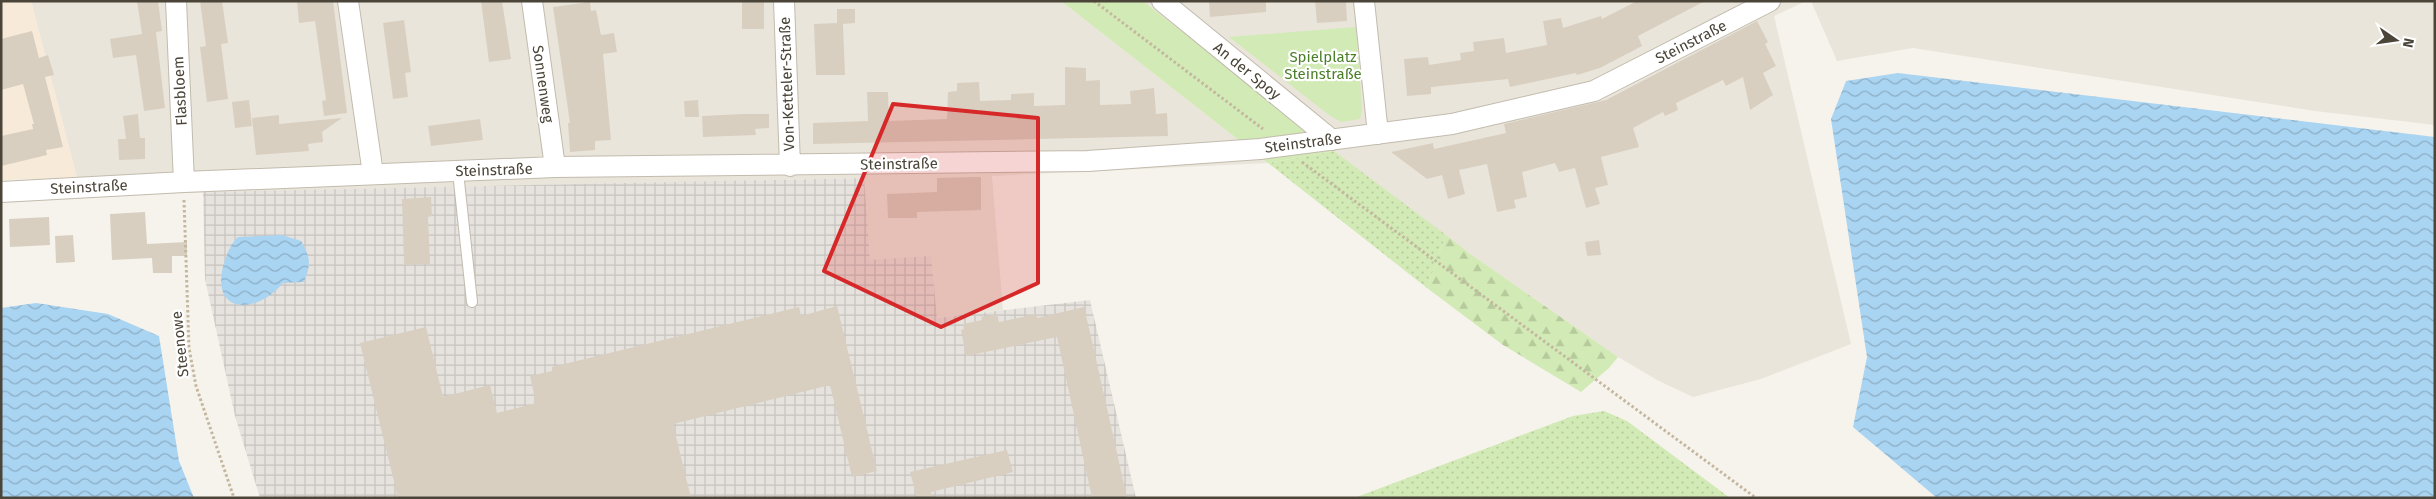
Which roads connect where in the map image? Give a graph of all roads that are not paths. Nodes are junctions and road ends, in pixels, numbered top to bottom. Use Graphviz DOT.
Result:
graph roads {
  1 [pos="176,1"];
  2 [pos="348,1"];
  3 [pos="532,1"];
  4 [pos="784,1"];
  5 [pos="1162,1"];
  6 [pos="1364,1"];
  7 [pos="1770,1"];
  8 [pos="1378,134"];
  9 [pos="1332,140"];
  10 [pos="790,166"];
  11 [pos="554,167"];
  12 [pos="458,172"];
  13 [pos="373,174"];
  14 [pos="184,182"];
  15 [pos="1,192"];
  16 [pos="472,302"];
  1 -- 14 [label="street, Flasbloem"];
  2 -- 13 [label="street"];
  3 -- 11 [label="street, Sonnenweg"];
  4 -- 10 [label="street, Von-Ketteler-Straße"];
  5 -- 9 [label="street, An der Spoy"];
  6 -- 8 [label="street"];
  7 -- 8 [label="street, Steinstraße"];
  8 -- 9 [label="street, Steinstraße"];
  9 -- 10 [label="street, Steinstraße"];
  10 -- 11 [label="street, Steinstraße"];
  11 -- 12 [label="street, Steinstraße"];
  12 -- 13 [label="street, Steinstraße"];
  12 -- 16 [label="lane"];
  13 -- 14 [label="street, Steinstraße"];
  14 -- 15 [label="street, Steinstraße"];
}
